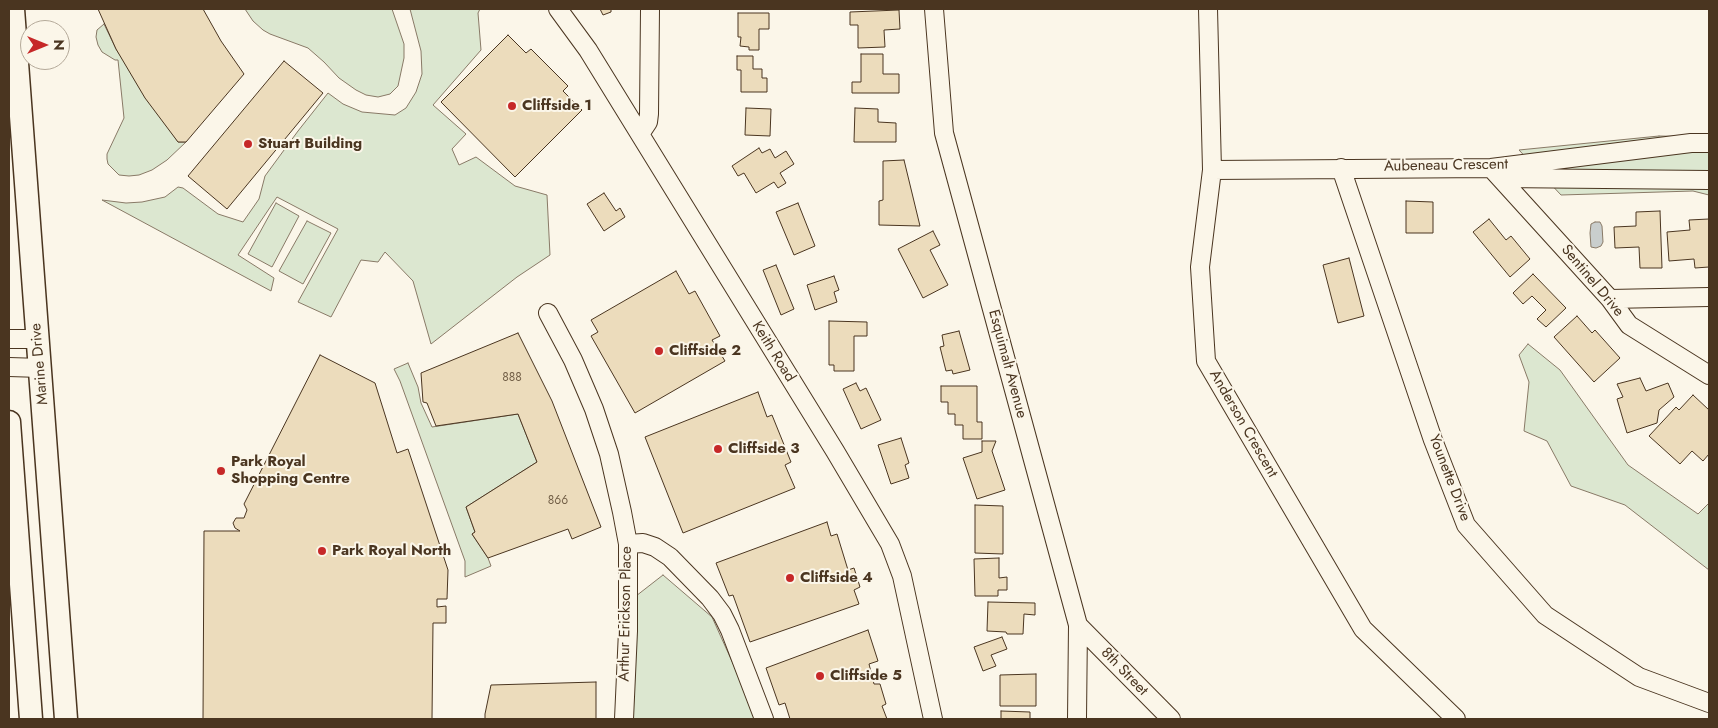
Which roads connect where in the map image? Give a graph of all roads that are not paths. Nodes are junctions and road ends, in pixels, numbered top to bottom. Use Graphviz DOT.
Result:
graph roads {
  1 [pos="13,9"];
  2 [pos="558,9"];
  3 [pos="650,9"];
  4 [pos="934,9"];
  5 [pos="1208,9"];
  6 [pos="640,134"];
  7 [pos="1709,143"];
  8 [pos="1341,168"];
  9 [pos="1212,170"];
  10 [pos="1495,173"];
  11 [pos="1709,180"];
  12 [pos="1709,297"];
  13 [pos="1610,298"];
  14 [pos="548,313"];
  15 [pos="9,339"];
  16 [pos="38,339"];
  17 [pos="9,367"];
  18 [pos="41,368"];
  19 [pos="1709,375"];
  20 [pos="9,422"];
  21 [pos="628,544"];
  22 [pos="1078,625"];
  23 [pos="1709,704"];
  24 [pos="31,719"];
  25 [pos="66,719"];
  26 [pos="624,719"];
  27 [pos="764,719"];
  28 [pos="933,719"];
  29 [pos="1077,719"];
  30 [pos="1171,719"];
  31 [pos="1456,719"];
  1 -- 16 [label="main road, Marine Drive"];
  2 -- 6 [label="street, Keith Road"];
  3 -- 6 [label="street"];
  4 -- 22 [label="street, Esquimalt Avenue"];
  5 -- 9 [label="street, Anderson Crescent"];
  6 -- 28 [label="street, Keith Road"];
  7 -- 10 [label="street, Aubeneau Crescent"];
  8 -- 9 [label="street, Aubeneau Crescent"];
  8 -- 10 [label="street, Aubeneau Crescent"];
  8 -- 23 [label="street, Younette Drive"];
  9 -- 31 [label="street, Anderson Crescent"];
  10 -- 11 [label="street, Aubeneau Crescent"];
  10 -- 13 [label="street, Sentinel Drive"];
  12 -- 13 [label="street"];
  13 -- 19 [label="street, Sentinel Drive"];
  14 -- 21 [label="street, Arthur Erickson Place"];
  15 -- 16 [label="street"];
  16 -- 18 [label="main road, Marine Drive"];
  17 -- 18 [label="street"];
  18 -- 25 [label="main road, Marine Drive"];
  20 -- 24 [label="main road"];
  21 -- 26 [label="street, Arthur Erickson Place"];
  21 -- 27 [label="street"];
  22 -- 29 [label="street, Esquimalt Avenue"];
  22 -- 30 [label="street, 8th Street"];
}
